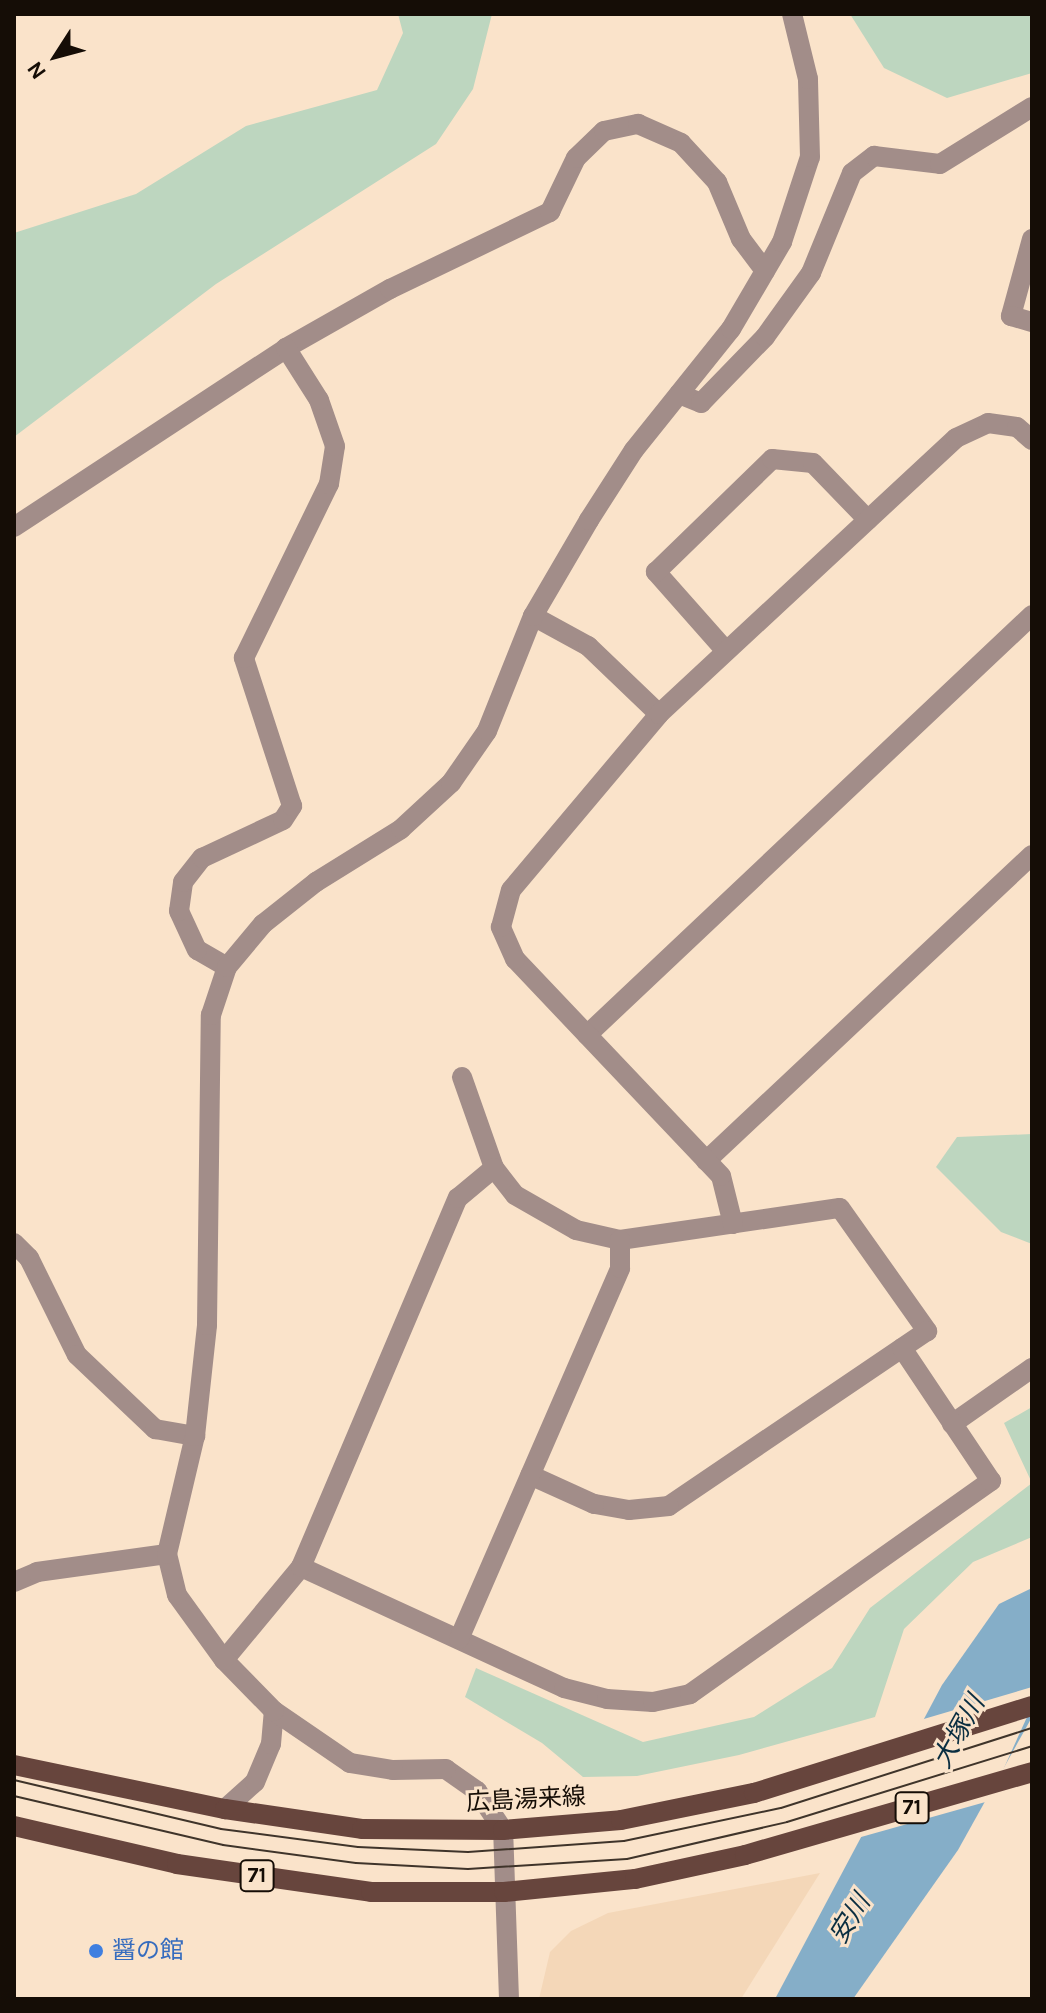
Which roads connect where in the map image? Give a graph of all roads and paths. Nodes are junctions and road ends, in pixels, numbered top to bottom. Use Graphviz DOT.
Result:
graph roads {
  1 [pos="792,14"];
  2 [pos="1032,107"];
  3 [pos="1032,239"];
  4 [pos="765,271"];
  5 [pos="1032,322"];
  6 [pos="286,348"];
  7 [pos="679,394"];
  8 [pos="1032,440"];
  9 [pos="868,520"];
  10 [pos="14,527"];
  11 [pos="1032,615"];
  12 [pos="533,616"];
  13 [pos="726,651"];
  14 [pos="659,714"];
  15 [pos="1032,855"];
  16 [pos="227,967"];
  17 [pos="587,1035"];
  18 [pos="462,1077"];
  19 [pos="706,1161"];
  20 [pos="494,1168"];
  21 [pos="733,1224"];
  22 [pos="620,1240"];
  23 [pos="14,1243"];
  24 [pos="902,1348"];
  25 [pos="1032,1368"];
  26 [pos="952,1424"];
  27 [pos="195,1436"];
  28 [pos="530,1475"];
  29 [pos="167,1554"];
  30 [pos="301,1567"];
  31 [pos="14,1582"];
  32 [pos="459,1639"];
  33 [pos="224,1660"];
  34 [pos="1027,1708"];
  35 [pos="274,1711"];
  36 [pos="14,1765"];
  37 [pos="1032,1772"];
  38 [pos="225,1809"];
  39 [pos="14,1826"];
  40 [pos="503,1830"];
  41 [pos="504,1892"];
  42 [pos="509,1999"];
  1 -- 4 [label="street"];
  2 -- 7 [label="street"];
  3 -- 5 [label="street"];
  4 -- 6 [label="street"];
  4 -- 7 [label="street"];
  6 -- 10 [label="street"];
  6 -- 16 [label="street"];
  7 -- 12 [label="street"];
  8 -- 9 [label="street"];
  9 -- 13 [label="street"];
  9 -- 13 [label="street"];
  11 -- 17 [label="street"];
  12 -- 14 [label="street"];
  12 -- 16 [label="street"];
  13 -- 14 [label="street"];
  14 -- 17 [label="street"];
  15 -- 19 [label="street"];
  16 -- 27 [label="street"];
  17 -- 19 [label="street"];
  18 -- 20 [label="street"];
  19 -- 21 [label="street"];
  20 -- 22 [label="street"];
  20 -- 30 [label="street"];
  21 -- 22 [label="street"];
  21 -- 24 [label="street"];
  22 -- 28 [label="street"];
  23 -- 27 [label="street"];
  24 -- 26 [label="street"];
  24 -- 28 [label="street"];
  25 -- 26 [label="street"];
  26 -- 32 [label="street"];
  27 -- 29 [label="street"];
  28 -- 32 [label="street"];
  29 -- 31 [label="street"];
  29 -- 33 [label="street"];
  30 -- 32 [label="street"];
  30 -- 33 [label="street"];
  33 -- 35 [label="street"];
  34 -- 40 [label="main road, 広島湯来線"];
  35 -- 38 [label="street"];
  35 -- 40 [label="street"];
  36 -- 38 [label="main road, 広島湯来線"];
  37 -- 41 [label="main road, 71"];
  38 -- 40 [label="main road, 広島湯来線"];
  39 -- 41 [label="main road, 71"];
  40 -- 41 [label="street"];
  41 -- 42 [label="street"];
}
